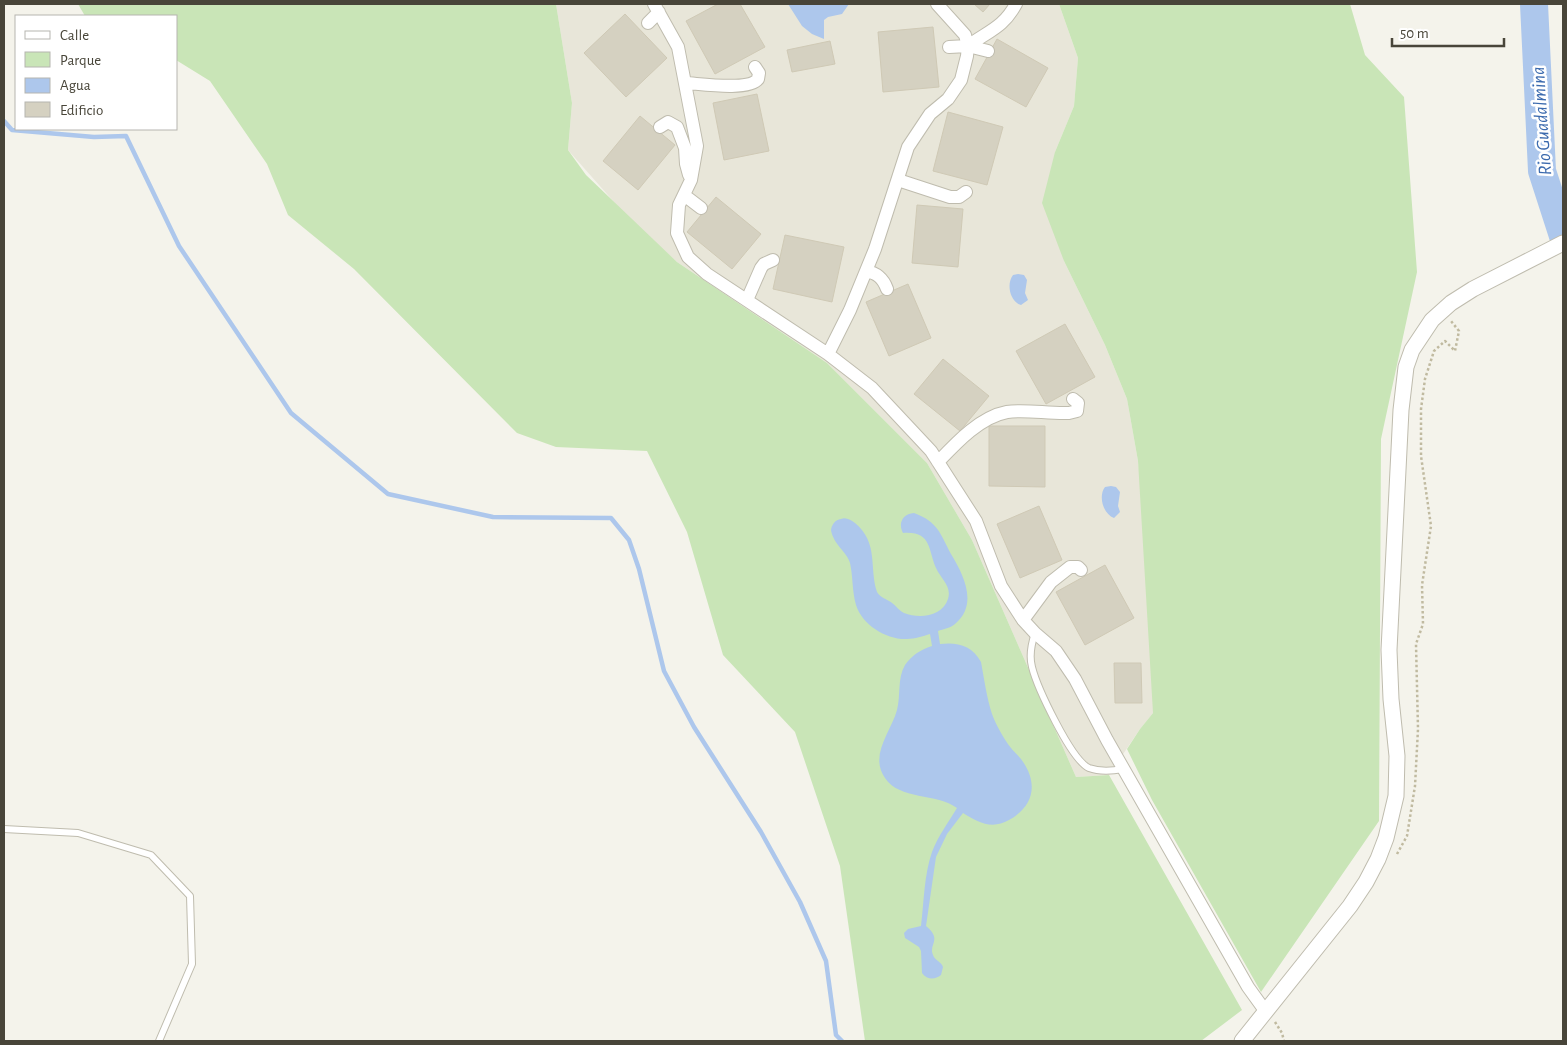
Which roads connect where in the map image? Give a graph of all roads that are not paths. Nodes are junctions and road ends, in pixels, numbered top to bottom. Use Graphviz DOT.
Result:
graph roads {
  1 [pos="937,4"];
  2 [pos="1016,4"];
  3 [pos="656,8"];
  4 [pos="648,23"];
  5 [pos="968,46"];
  6 [pos="949,47"];
  7 [pos="988,51"];
  8 [pos="756,67"];
  9 [pos="686,83"];
  10 [pos="660,127"];
  11 [pos="691,180"];
  12 [pos="898,180"];
  13 [pos="966,192"];
  14 [pos="684,195"];
  15 [pos="701,208"];
  16 [pos="1563,243"];
  17 [pos="773,260"];
  18 [pos="866,271"];
  19 [pos="887,288"];
  20 [pos="747,300"];
  21 [pos="828,354"];
  22 [pos="1073,400"];
  23 [pos="938,462"];
  24 [pos="1081,570"];
  25 [pos="1023,620"];
  26 [pos="1035,633"];
  27 [pos="1123,769"];
  28 [pos="4,829"];
  29 [pos="1266,1012"];
  30 [pos="159,1041"];
  31 [pos="1242,1041"];
  1 -- 5 [label="street"];
  2 -- 5 [label="street"];
  3 -- 4 [label="street"];
  3 -- 9 [label="street"];
  5 -- 6 [label="street"];
  5 -- 7 [label="street"];
  5 -- 12 [label="street"];
  8 -- 9 [label="street"];
  9 -- 11 [label="street"];
  10 -- 11 [label="street"];
  11 -- 14 [label="street"];
  12 -- 13 [label="street"];
  12 -- 18 [label="street"];
  14 -- 15 [label="street"];
  14 -- 20 [label="street"];
  16 -- 29 [label="street"];
  17 -- 20 [label="street"];
  18 -- 19 [label="street"];
  18 -- 21 [label="street"];
  20 -- 21 [label="street"];
  21 -- 23 [label="street"];
  22 -- 23 [label="street"];
  23 -- 25 [label="street"];
  24 -- 25 [label="street"];
  25 -- 26 [label="street"];
  26 -- 27 [label="street"];
  26 -- 27 [label="lane"];
  27 -- 29 [label="street"];
  28 -- 30 [label="lane"];
  29 -- 31 [label="street"];
}
